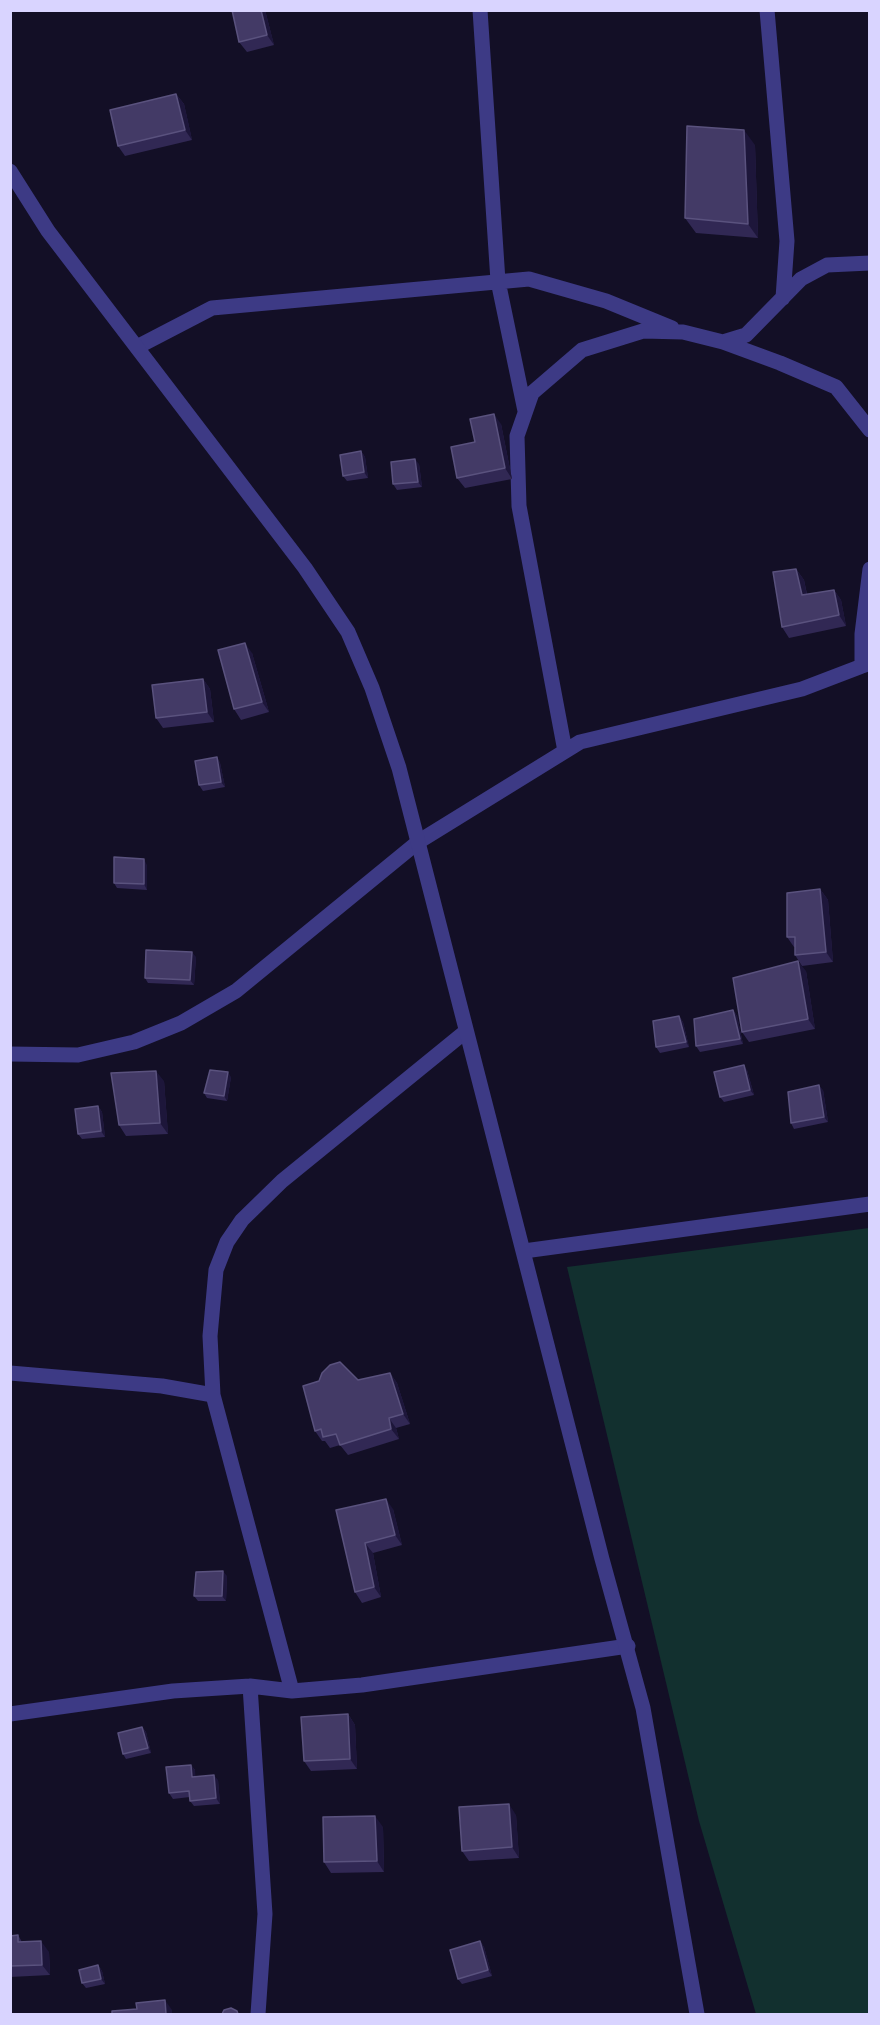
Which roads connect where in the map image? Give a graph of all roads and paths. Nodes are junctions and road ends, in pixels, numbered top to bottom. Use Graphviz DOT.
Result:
graph roads {
  1 [pos="480,10"];
  2 [pos="767,10"];
  3 [pos="10,171"];
  4 [pos="870,263"];
  5 [pos="498,281"];
  6 [pos="783,298"];
  7 [pos="682,332"];
  8 [pos="723,342"];
  9 [pos="137,347"];
  10 [pos="526,414"];
  11 [pos="870,430"];
  12 [pos="870,569"];
  13 [pos="866,664"];
  14 [pos="564,751"];
  15 [pos="418,842"];
  16 [pos="465,1032"];
  17 [pos="10,1054"];
  18 [pos="870,1204"];
  19 [pos="524,1251"];
  20 [pos="10,1373"];
  21 [pos="213,1395"];
  22 [pos="628,1646"];
  23 [pos="250,1686"];
  24 [pos="292,1691"];
  25 [pos="10,1714"];
  26 [pos="258,2014"];
  27 [pos="697,2014"];
  1 -- 5 [label="street"];
  2 -- 6 [label="street"];
  3 -- 9 [label="street"];
  4 -- 6 [label="street"];
  5 -- 7 [label="street"];
  5 -- 9 [label="street"];
  5 -- 10 [label="street"];
  6 -- 8 [label="street"];
  7 -- 8 [label="street"];
  7 -- 10 [label="street"];
  8 -- 11 [label="street"];
  9 -- 15 [label="street"];
  10 -- 14 [label="street"];
  12 -- 13 [label="street"];
  13 -- 14 [label="street"];
  14 -- 15 [label="street"];
  15 -- 16 [label="street"];
  15 -- 17 [label="street"];
  16 -- 19 [label="street"];
  16 -- 21 [label="street"];
  18 -- 19 [label="street"];
  19 -- 22 [label="street"];
  20 -- 21 [label="street"];
  21 -- 24 [label="street"];
  22 -- 24 [label="street"];
  22 -- 27 [label="street"];
  23 -- 24 [label="street"];
  23 -- 25 [label="street"];
  23 -- 26 [label="street"];
}
